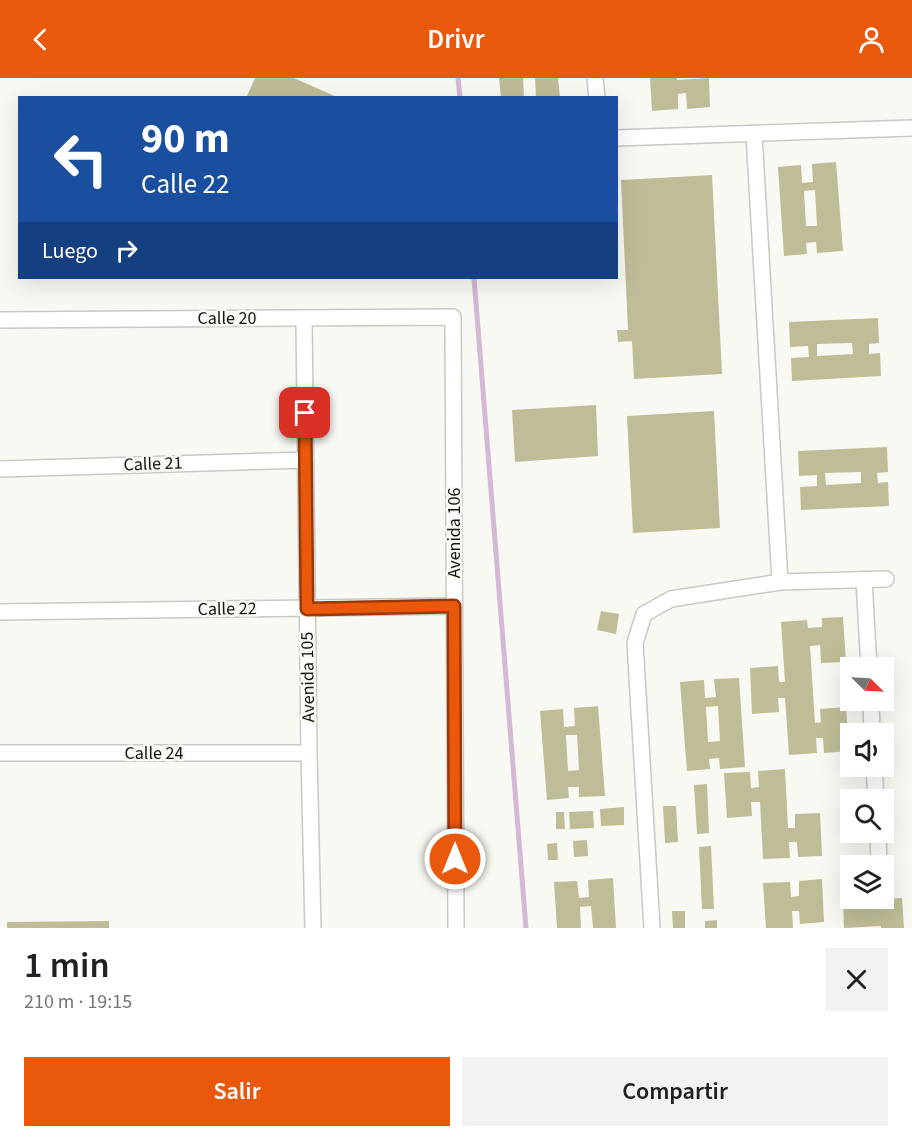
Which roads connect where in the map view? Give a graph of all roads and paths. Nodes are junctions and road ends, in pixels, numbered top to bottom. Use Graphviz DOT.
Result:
graph roads {
  1 [pos="595,78"];
  2 [pos="597,96"];
  3 [pos="912,128"];
  4 [pos="754,134"];
  5 [pos="618,138"];
  6 [pos="453,317"];
  7 [pos="304,318"];
  8 [pos="0,320"];
  9 [pos="306,460"];
  10 [pos="0,469"];
  11 [pos="885,579"];
  12 [pos="864,580"];
  13 [pos="780,582"];
  14 [pos="454,606"];
  15 [pos="307,609"];
  16 [pos="0,612"];
  17 [pos="868,657"];
  18 [pos="0,753"];
  19 [pos="309,753"];
  20 [pos="313,928"];
  21 [pos="456,928"];
  22 [pos="652,928"];
  1 -- 2 [label="street"];
  3 -- 4 [label="street"];
  4 -- 5 [label="street"];
  4 -- 13 [label="street"];
  6 -- 7 [label="street, Calle 20"];
  6 -- 14 [label="street, Avenida 106"];
  7 -- 8 [label="street, Calle 20"];
  7 -- 9 [label="street, Avenida 105"];
  9 -- 10 [label="street, Calle 21"];
  9 -- 15 [label="street, Avenida 105"];
  11 -- 12 [label="street"];
  12 -- 13 [label="street"];
  12 -- 17 [label="street"];
  13 -- 22 [label="street"];
  14 -- 15 [label="street, Calle 22"];
  14 -- 21 [label="street, Avenida 106"];
  15 -- 16 [label="street, Calle 22"];
  15 -- 19 [label="street, Avenida 105"];
  18 -- 19 [label="street, Calle 24"];
  19 -- 20 [label="street, Avenida 105"];
}
